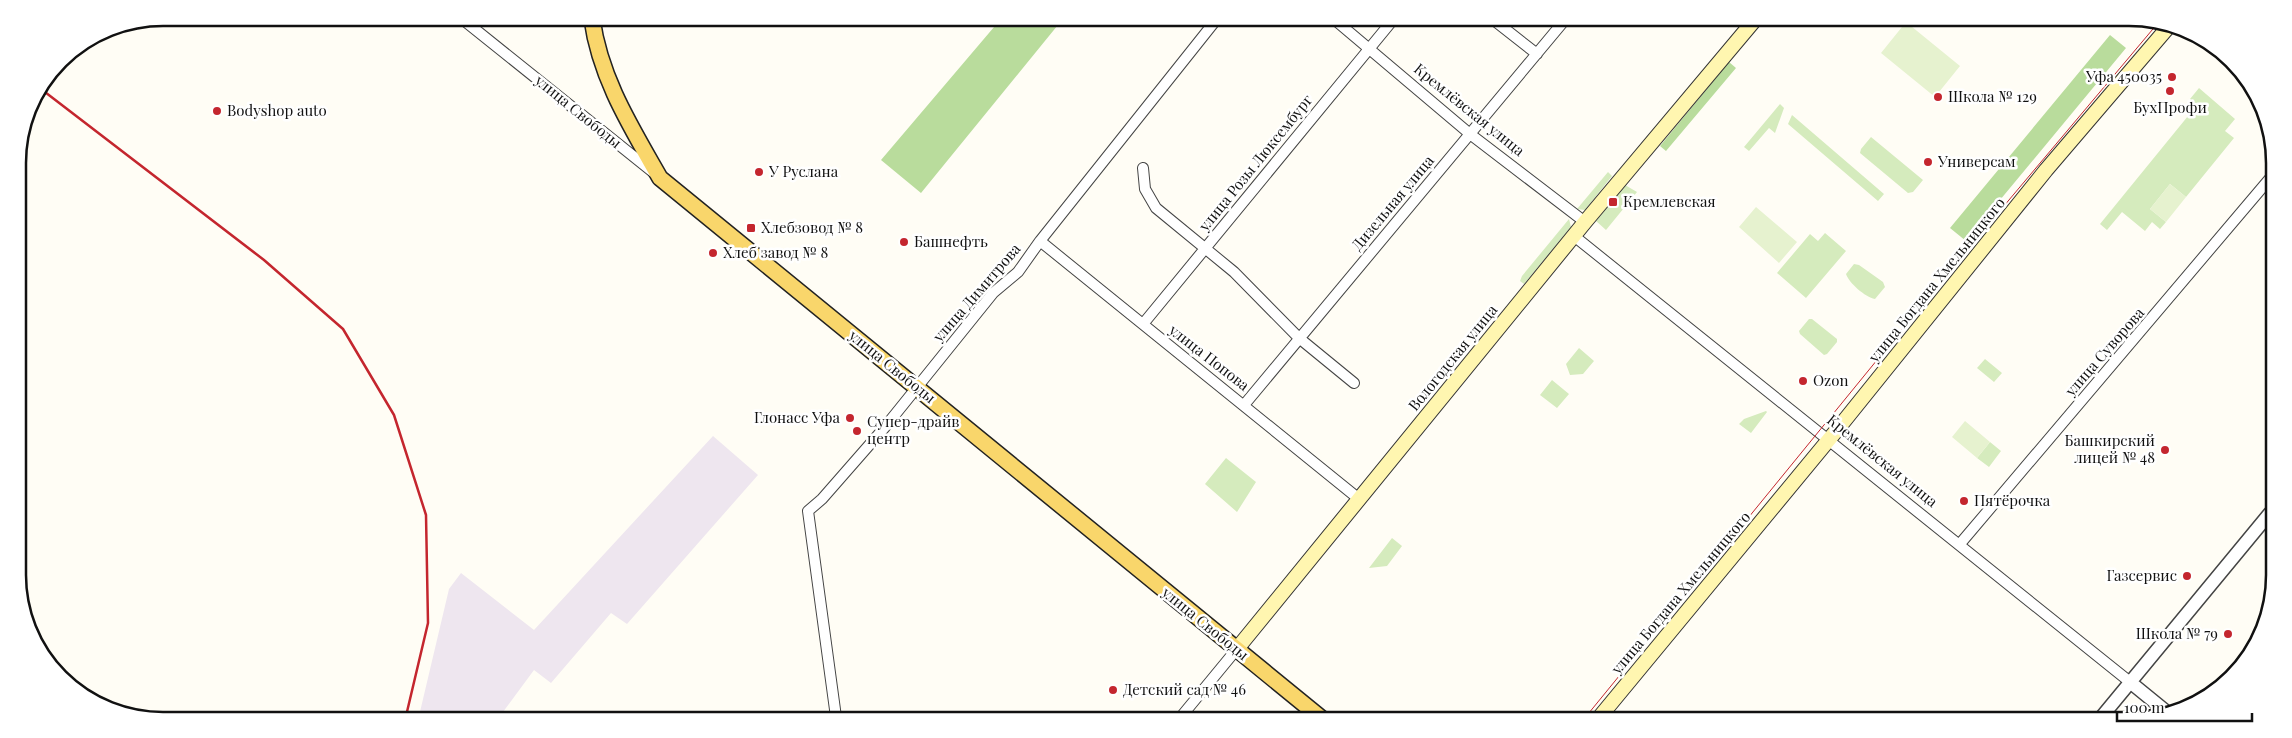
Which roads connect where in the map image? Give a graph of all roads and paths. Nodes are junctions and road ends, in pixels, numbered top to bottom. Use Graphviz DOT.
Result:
graph roads {
  1 [pos="1211,26"];
  2 [pos="1343,26"];
  3 [pos="1388,26"];
  4 [pos="1502,26"];
  5 [pos="1560,26"];
  6 [pos="1749,26"];
  7 [pos="472,27"];
  8 [pos="593,27"];
  9 [pos="2165,31"];
  10 [pos="1369,49"];
  11 [pos="1536,54"];
  12 [pos="1470,134"];
  13 [pos="1142,168"];
  14 [pos="660,178"];
  15 [pos="2266,183"];
  16 [pos="1585,222"];
  17 [pos="1574,236"];
  18 [pos="1040,241"];
  19 [pos="1205,249"];
  20 [pos="1143,324"];
  21 [pos="1299,338"];
  22 [pos="1354,384"];
  23 [pos="918,387"];
  24 [pos="1244,405"];
  25 [pos="1829,439"];
  26 [pos="1358,499"];
  27 [pos="2266,518"];
  28 [pos="1959,545"];
  29 [pos="1236,650"];
  30 [pos="2130,682"];
  31 [pos="2161,708"];
  32 [pos="1185,711"];
  33 [pos="1313,711"];
  34 [pos="1604,711"];
  35 [pos="2106,711"];
  36 [pos="835,712"];
  1 -- 18 [label="street, улица Димитрова"];
  2 -- 10 [label="street, Кремлёвская улица"];
  3 -- 10 [label="street, улица Розы Люксембург"];
  4 -- 11 [label="street"];
  5 -- 11 [label="street, Дизельная улица"];
  6 -- 16 [label="main road, Вологодская улица"];
  7 -- 14 [label="street, улица Свободы"];
  8 -- 14 [label="main road"];
  9 -- 25 [label="main road, улица Богдана Хмельницкого"];
  10 -- 12 [label="street, Кремлёвская улица"];
  10 -- 19 [label="street, улица Розы Люксембург"];
  11 -- 12 [label="street, Дизельная улица"];
  12 -- 16 [label="street, Кремлёвская улица"];
  12 -- 21 [label="street, Дизельная улица"];
  13 -- 19 [label="street"];
  14 -- 23 [label="main road, улица Свободы"];
  15 -- 28 [label="street, улица Суворова"];
  16 -- 17 [label="main road, Вологодская улица"];
  17 -- 25 [label="street, Кремлёвская улица"];
  17 -- 26 [label="main road, Вологодская улица"];
  18 -- 20 [label="street, улица Попова"];
  18 -- 23 [label="street, улица Димитрова"];
  19 -- 20 [label="street, улица Розы Люксембург"];
  19 -- 21 [label="street"];
  20 -- 24 [label="street, улица Попова"];
  21 -- 22 [label="street"];
  21 -- 24 [label="street, Дизельная улица"];
  23 -- 29 [label="main road, улица Свободы"];
  23 -- 36 [label="street, улица Димитрова"];
  24 -- 26 [label="street, улица Попова"];
  25 -- 28 [label="street, Кремлёвская улица"];
  25 -- 34 [label="main road, улица Богдана Хмельницкого"];
  26 -- 29 [label="main road, Вологодская улица"];
  27 -- 30 [label="street"];
  28 -- 30 [label="street, Кремлёвская улица"];
  29 -- 32 [label="street, Вологодская улица"];
  29 -- 33 [label="main road, улица Свободы"];
  30 -- 31 [label="street, Кремлёвская улица"];
  30 -- 35 [label="street"];
}
